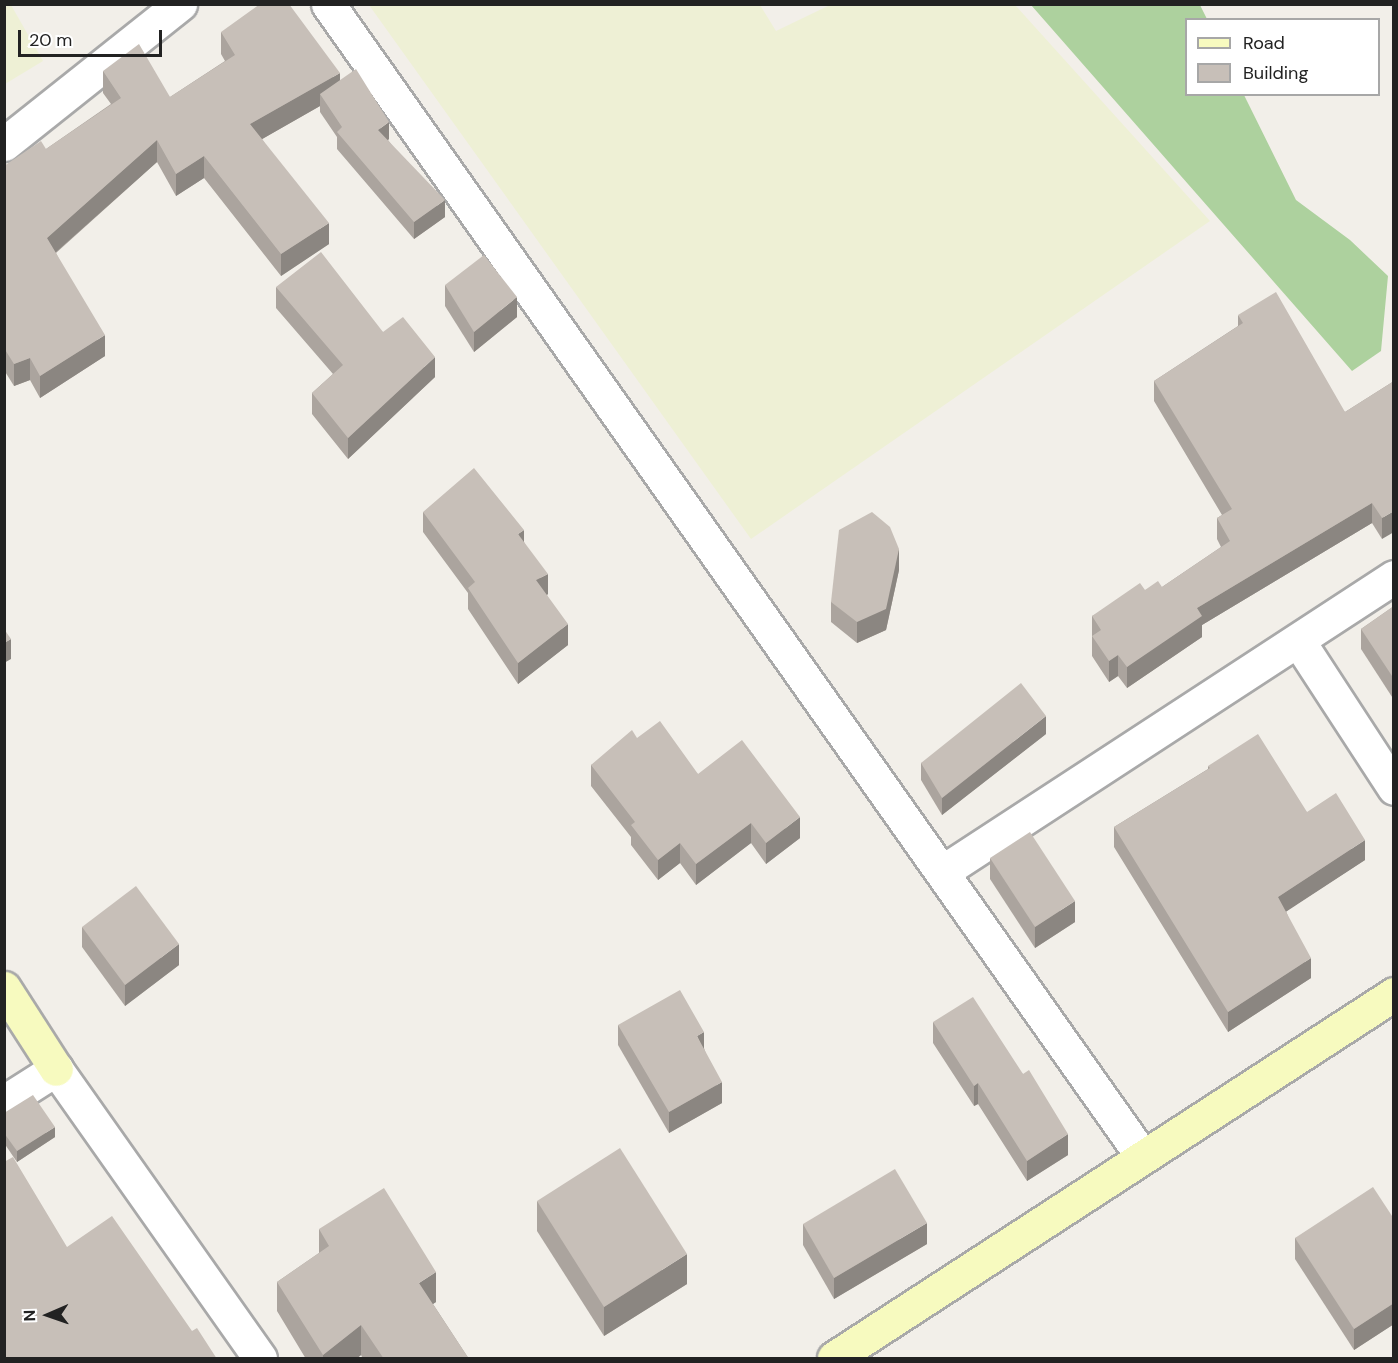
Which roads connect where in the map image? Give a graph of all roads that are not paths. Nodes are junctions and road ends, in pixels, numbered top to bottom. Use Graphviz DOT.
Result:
graph roads {
  1 [pos="180,4"];
  2 [pos="328,4"];
  3 [pos="4,144"];
  4 [pos="1394,578"];
  5 [pos="1299,642"];
  6 [pos="1394,788"];
  7 [pos="942,872"];
  8 [pos="4,988"];
  9 [pos="1394,994"];
  10 [pos="56,1069"];
  11 [pos="4,1102"];
  12 [pos="1143,1157"];
  13 [pos="260,1359"];
  14 [pos="834,1359"];
  1 -- 3 [label="street"];
  2 -- 7 [label="street"];
  4 -- 5 [label="street"];
  5 -- 6 [label="street"];
  5 -- 7 [label="street"];
  7 -- 12 [label="street"];
  8 -- 10 [label="street"];
  9 -- 12 [label="street"];
  10 -- 11 [label="street"];
  10 -- 13 [label="street"];
  12 -- 14 [label="street"];
}
